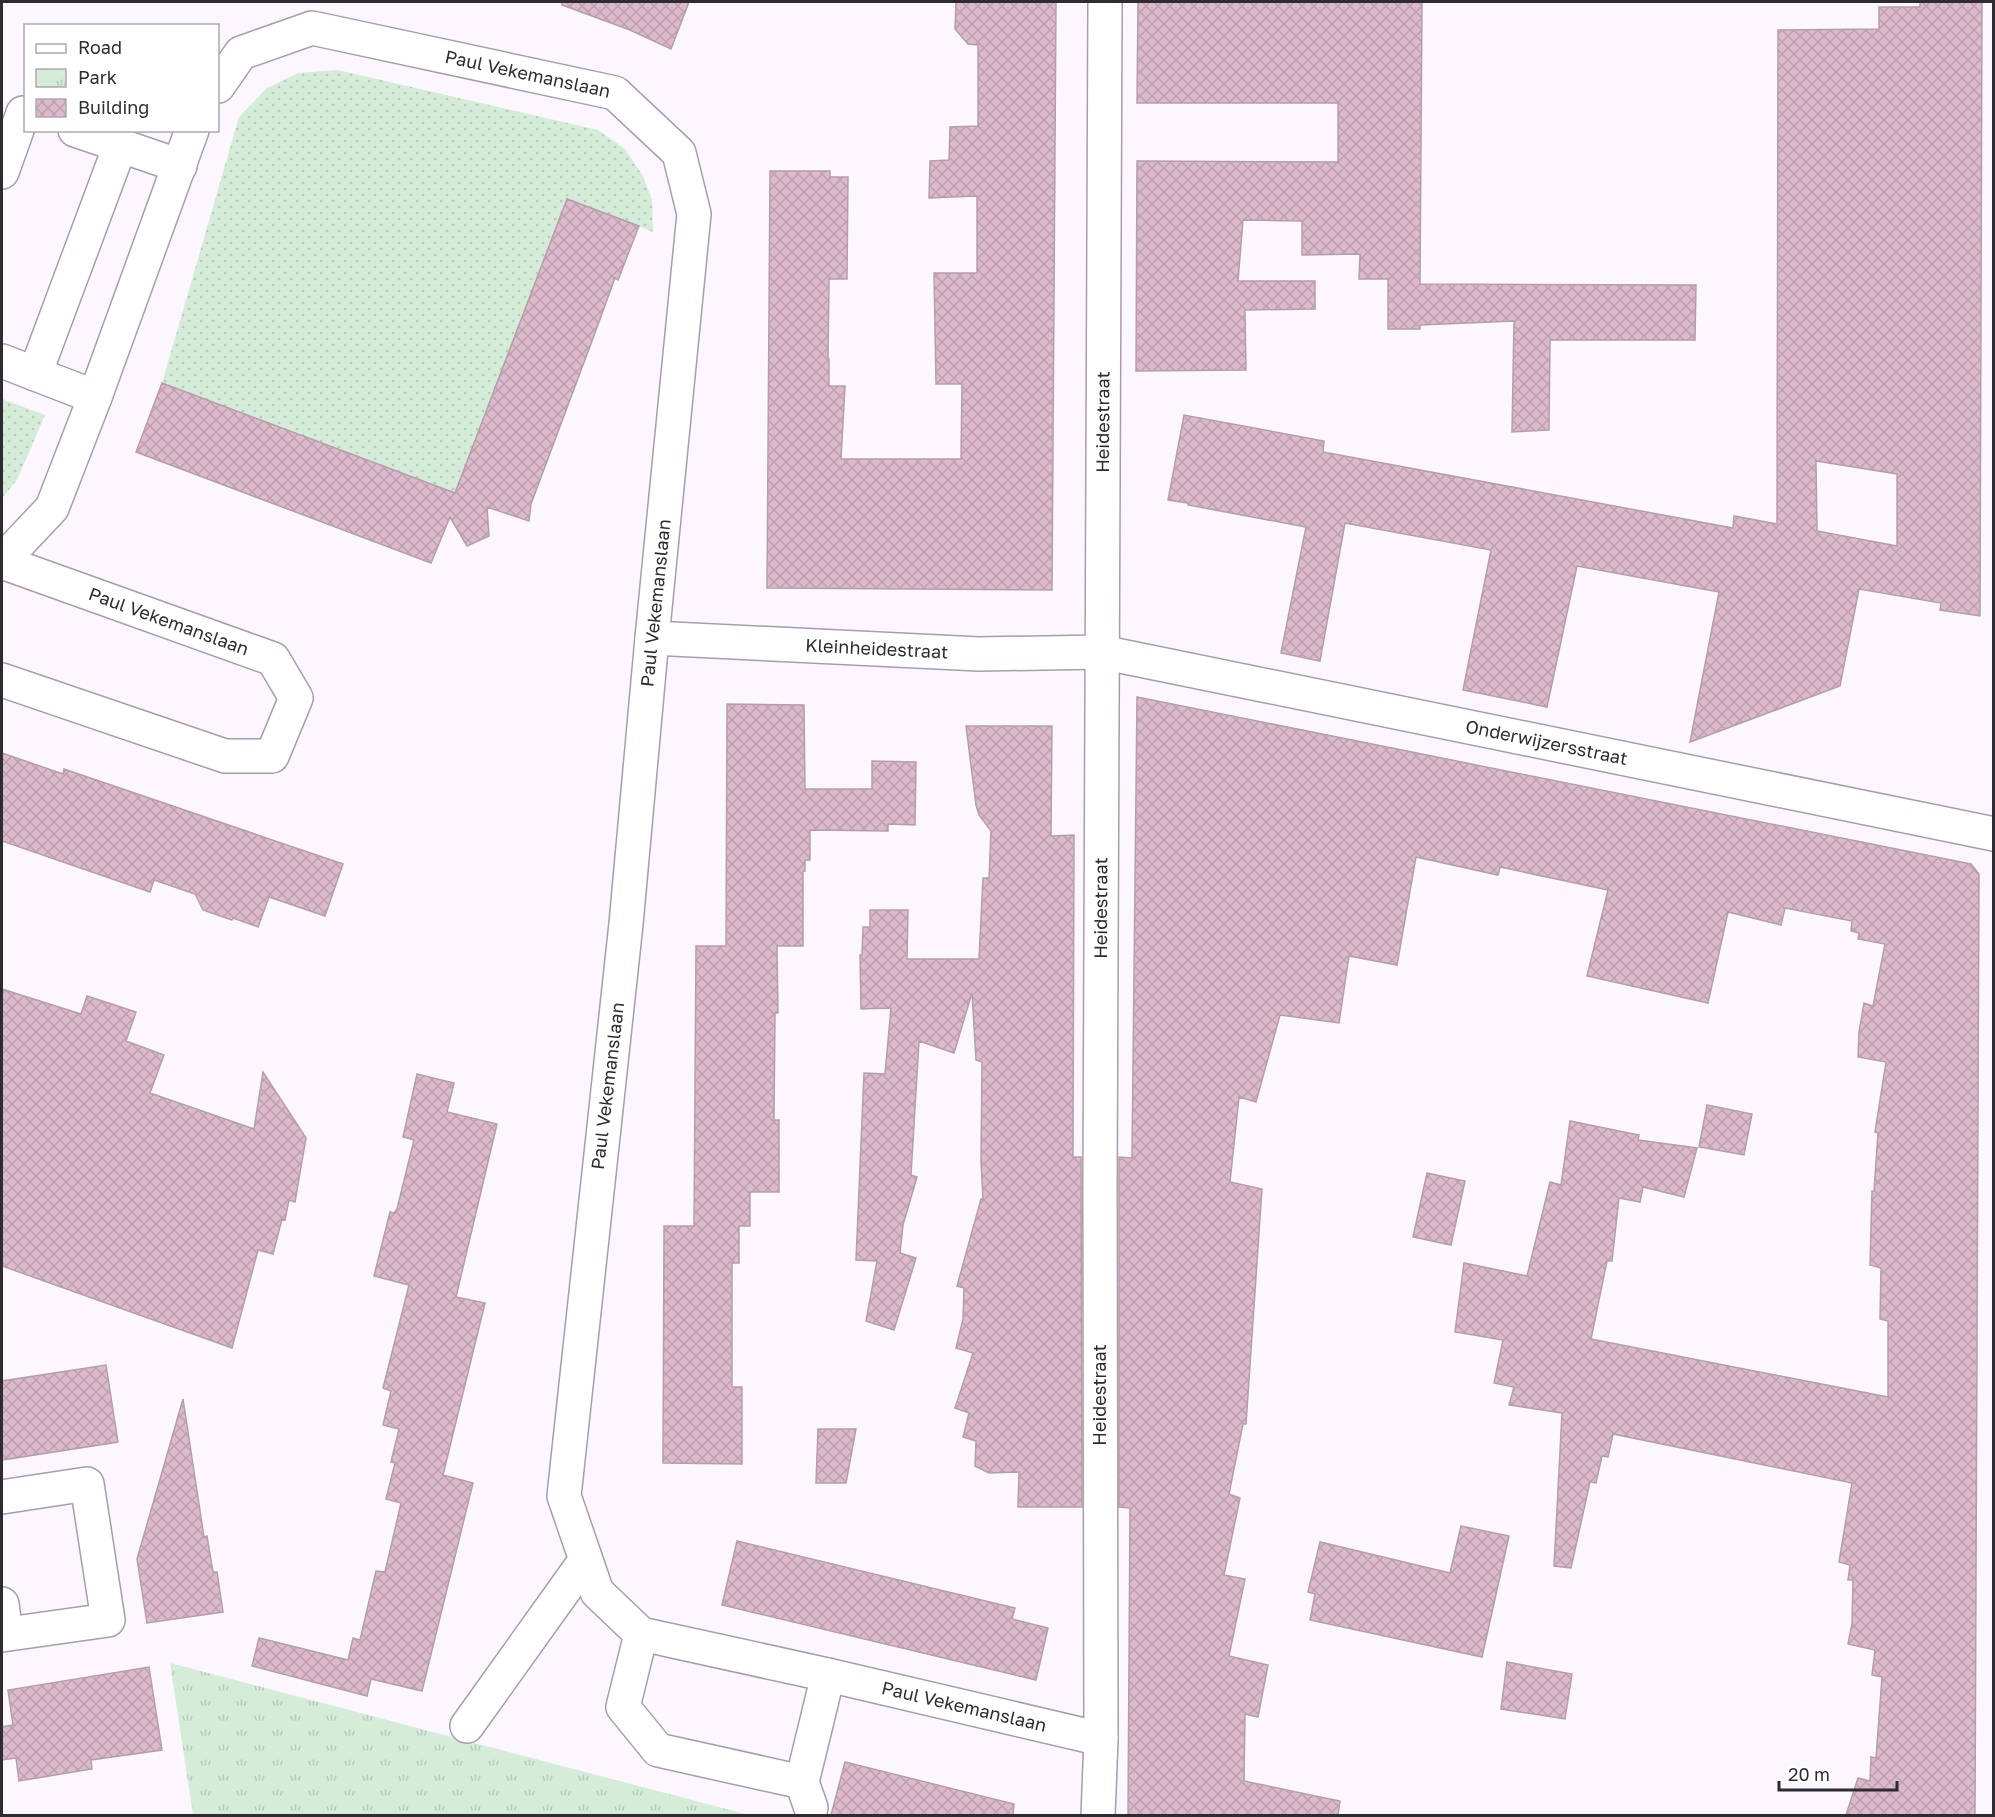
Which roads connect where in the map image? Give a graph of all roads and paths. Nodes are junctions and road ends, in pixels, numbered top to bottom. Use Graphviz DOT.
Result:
graph roads {
  1 [pos="1105,2"];
  2 [pos="219,85"];
  3 [pos="24,113"];
  4 [pos="81,132"];
  5 [pos="191,132"];
  6 [pos="120,146"];
  7 [pos="180,166"];
  8 [pos="2,172"];
  9 [pos="2,361"];
  10 [pos="35,374"];
  11 [pos="95,397"];
  12 [pos="2,562"];
  13 [pos="652,638"];
  14 [pos="1101,652"];
  15 [pos="2,680"];
  16 [pos="1994,834"];
  17 [pos="2,1497"];
  18 [pos="585,1561"];
  19 [pos="3,1624"];
  20 [pos="641,1634"];
  21 [pos="828,1675"];
  22 [pos="467,1726"];
  23 [pos="1101,1738"];
  24 [pos="1098,1815"];
  1 -- 14 [label="street, Heidestraat"];
  2 -- 13 [label="street, Paul Vekemanslaan"];
  3 -- 8 [label="street"];
  4 -- 6 [label="street"];
  5 -- 7 [label="street, Paul Vekemanslaan"];
  6 -- 7 [label="street"];
  6 -- 10 [label="street"];
  7 -- 11 [label="street, Paul Vekemanslaan"];
  9 -- 10 [label="street"];
  10 -- 11 [label="street"];
  11 -- 12 [label="street, Paul Vekemanslaan"];
  12 -- 15 [label="street, Paul Vekemanslaan"];
  13 -- 14 [label="street, Kleinheidestraat"];
  13 -- 18 [label="street, Paul Vekemanslaan"];
  14 -- 16 [label="street, Onderwijzersstraat"];
  14 -- 23 [label="street, Heidestraat"];
  17 -- 19 [label="street"];
  18 -- 20 [label="street, Paul Vekemanslaan"];
  18 -- 22 [label="street"];
  20 -- 21 [label="street, Paul Vekemanslaan"];
  20 -- 21 [label="street"];
  21 -- 23 [label="street, Paul Vekemanslaan"];
  23 -- 24 [label="street, Heidestraat"];
}
